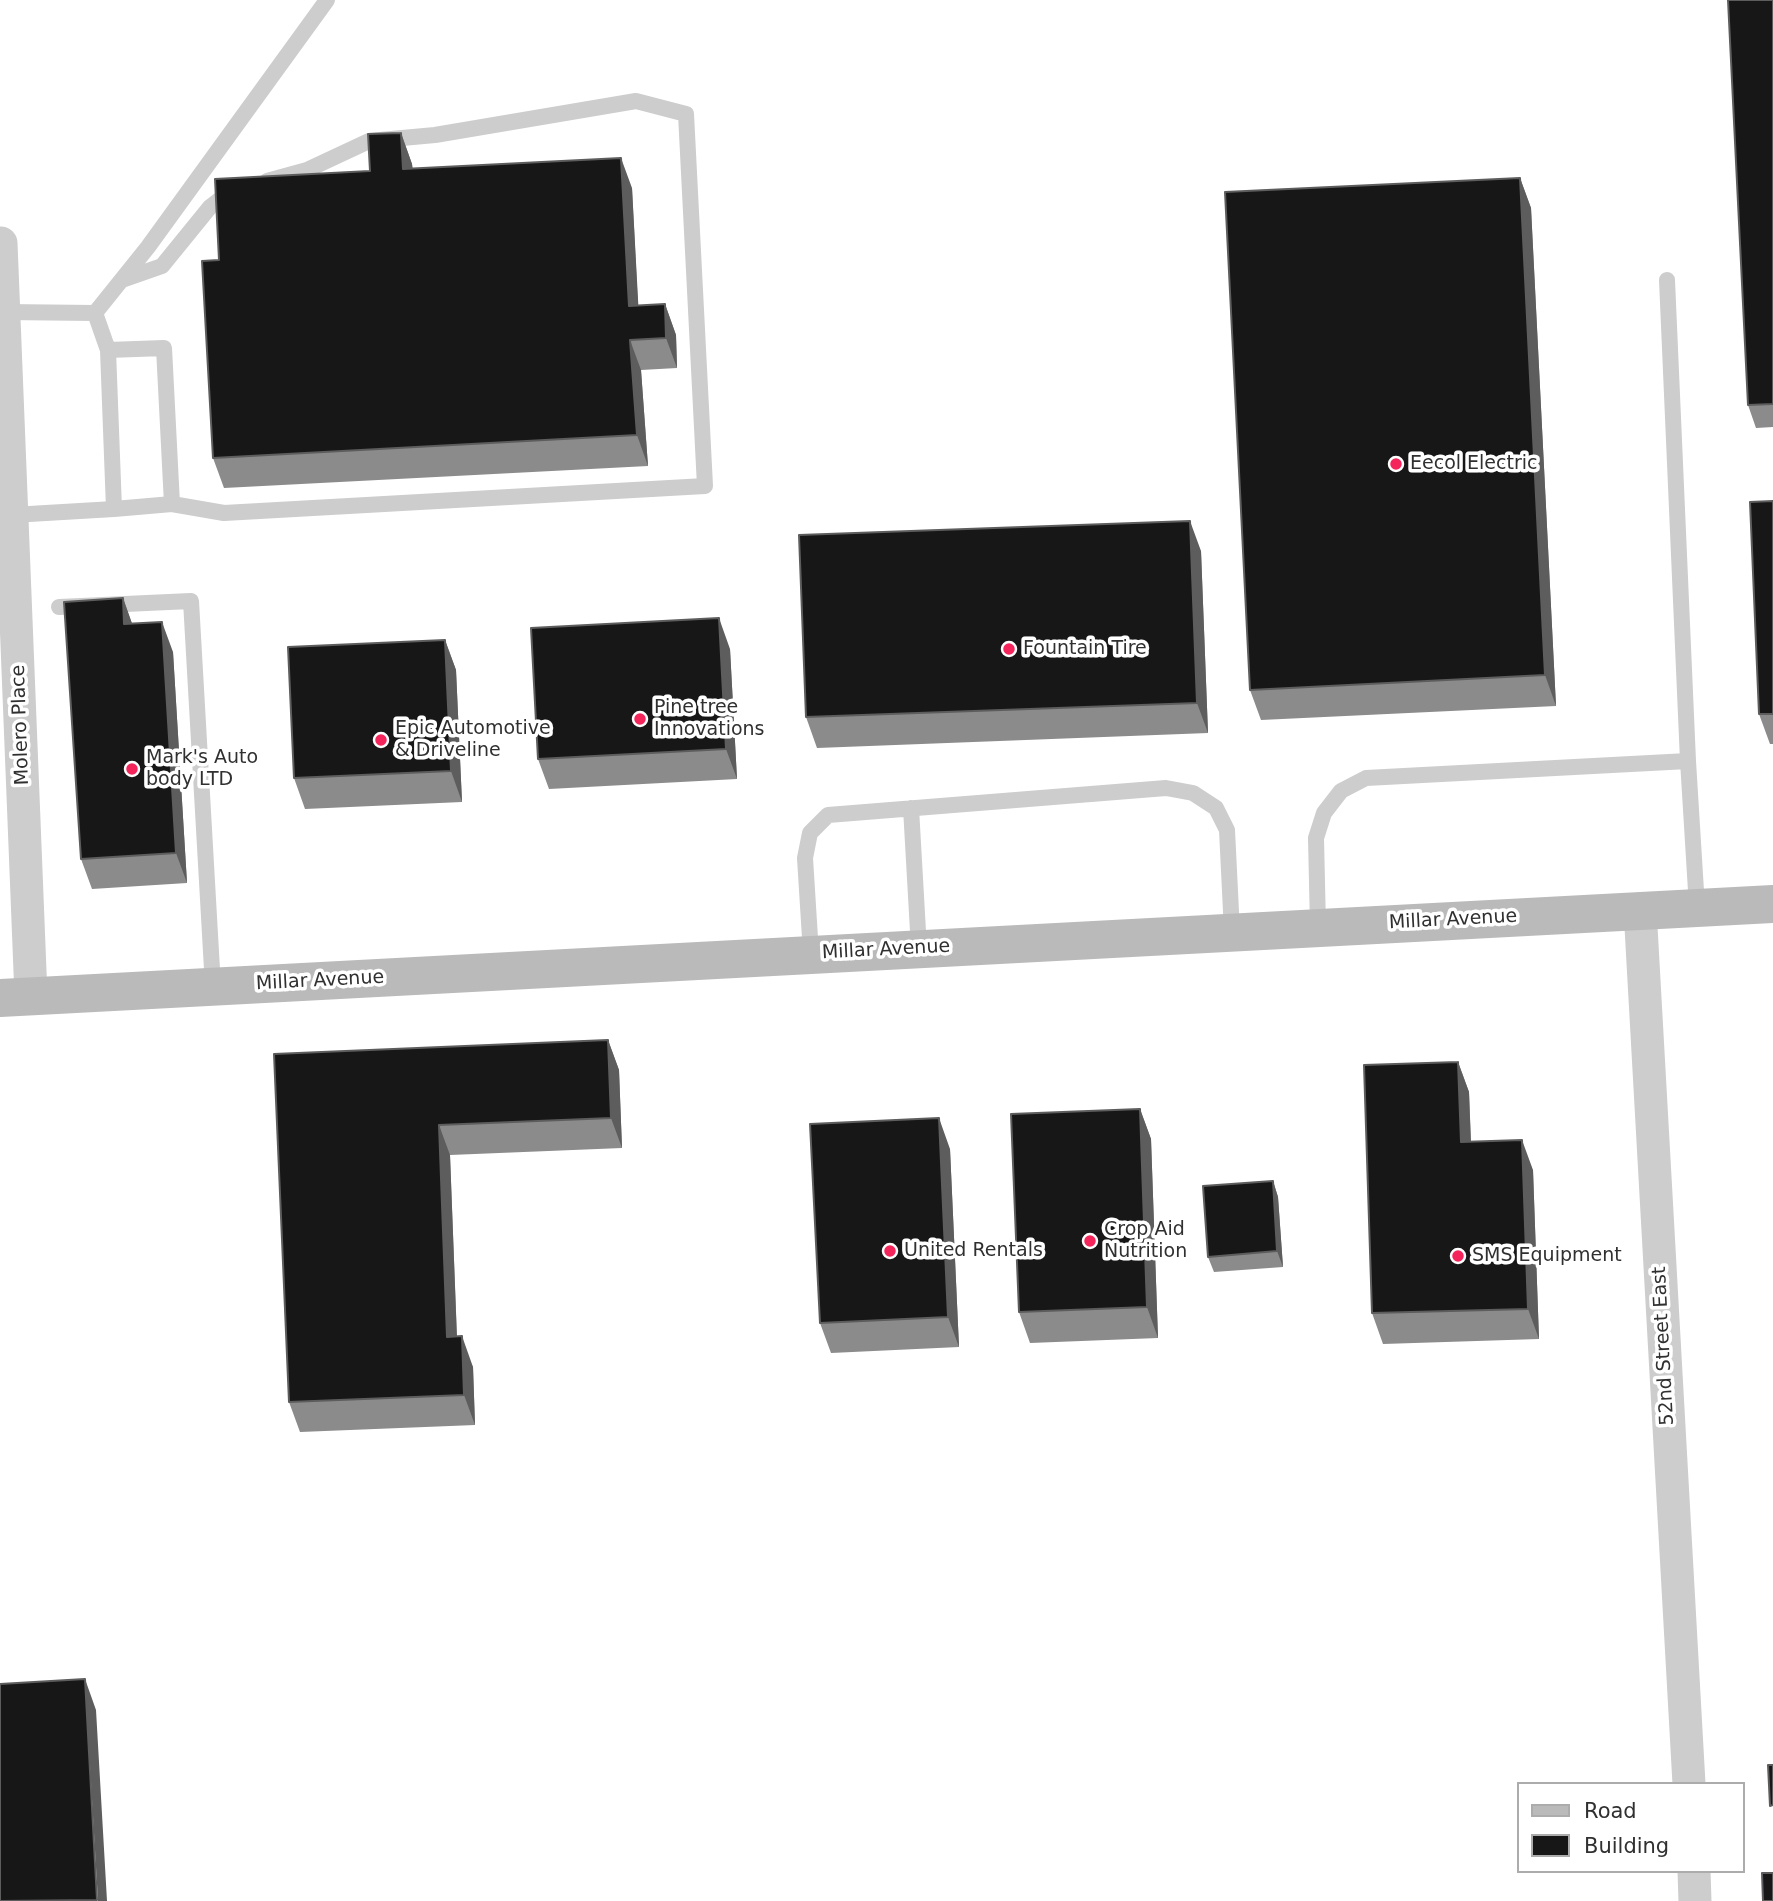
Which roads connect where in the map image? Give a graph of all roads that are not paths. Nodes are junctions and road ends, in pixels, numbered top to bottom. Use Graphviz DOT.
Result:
graph roads {
  1 [pos="327,0"];
  2 [pos="1,243"];
  3 [pos="122,280"];
  4 [pos="1667,280"];
  5 [pos="4,312"];
  6 [pos="95,313"];
  7 [pos="108,350"];
  8 [pos="172,505"];
  9 [pos="114,509"];
  10 [pos="12,515"];
  11 [pos="59,607"];
  12 [pos="1688,761"];
  13 [pos="911,808"];
  14 [pos="1773,904"];
  15 [pos="1697,907"];
  16 [pos="1640,909"];
  17 [pos="1318,928"];
  18 [pos="1232,932"];
  19 [pos="919,949"];
  20 [pos="811,954"];
  21 [pos="213,988"];
  22 [pos="16,997"];
  23 [pos="1689,1782"];
  24 [pos="1694,1873"];
  25 [pos="1695,1901"];
  1 -- 3 [label="lane"];
  2 -- 5 [label="street, Molero Place"];
  3 -- 6 [label="lane"];
  3 -- 8 [label="lane"];
  4 -- 12 [label="lane"];
  5 -- 6 [label="lane"];
  5 -- 10 [label="street, Molero Place"];
  6 -- 7 [label="lane"];
  7 -- 8 [label="lane"];
  7 -- 9 [label="lane"];
  8 -- 9 [label="lane"];
  9 -- 10 [label="lane"];
  10 -- 22 [label="street, Molero Place"];
  11 -- 21 [label="lane"];
  12 -- 15 [label="lane"];
  12 -- 17 [label="lane"];
  13 -- 18 [label="lane"];
  13 -- 19 [label="lane"];
  13 -- 20 [label="lane"];
  14 -- 15 [label="street, Millar Avenue"];
  15 -- 16 [label="street, Millar Avenue"];
  16 -- 17 [label="street, Millar Avenue"];
  16 -- 23 [label="street, 52nd Street East"];
  17 -- 18 [label="street, Millar Avenue"];
  18 -- 19 [label="street, Millar Avenue"];
  19 -- 20 [label="street, Millar Avenue"];
  20 -- 21 [label="street, Millar Avenue"];
  21 -- 22 [label="street, Millar Avenue"];
  24 -- 25 [label="street"];
}
